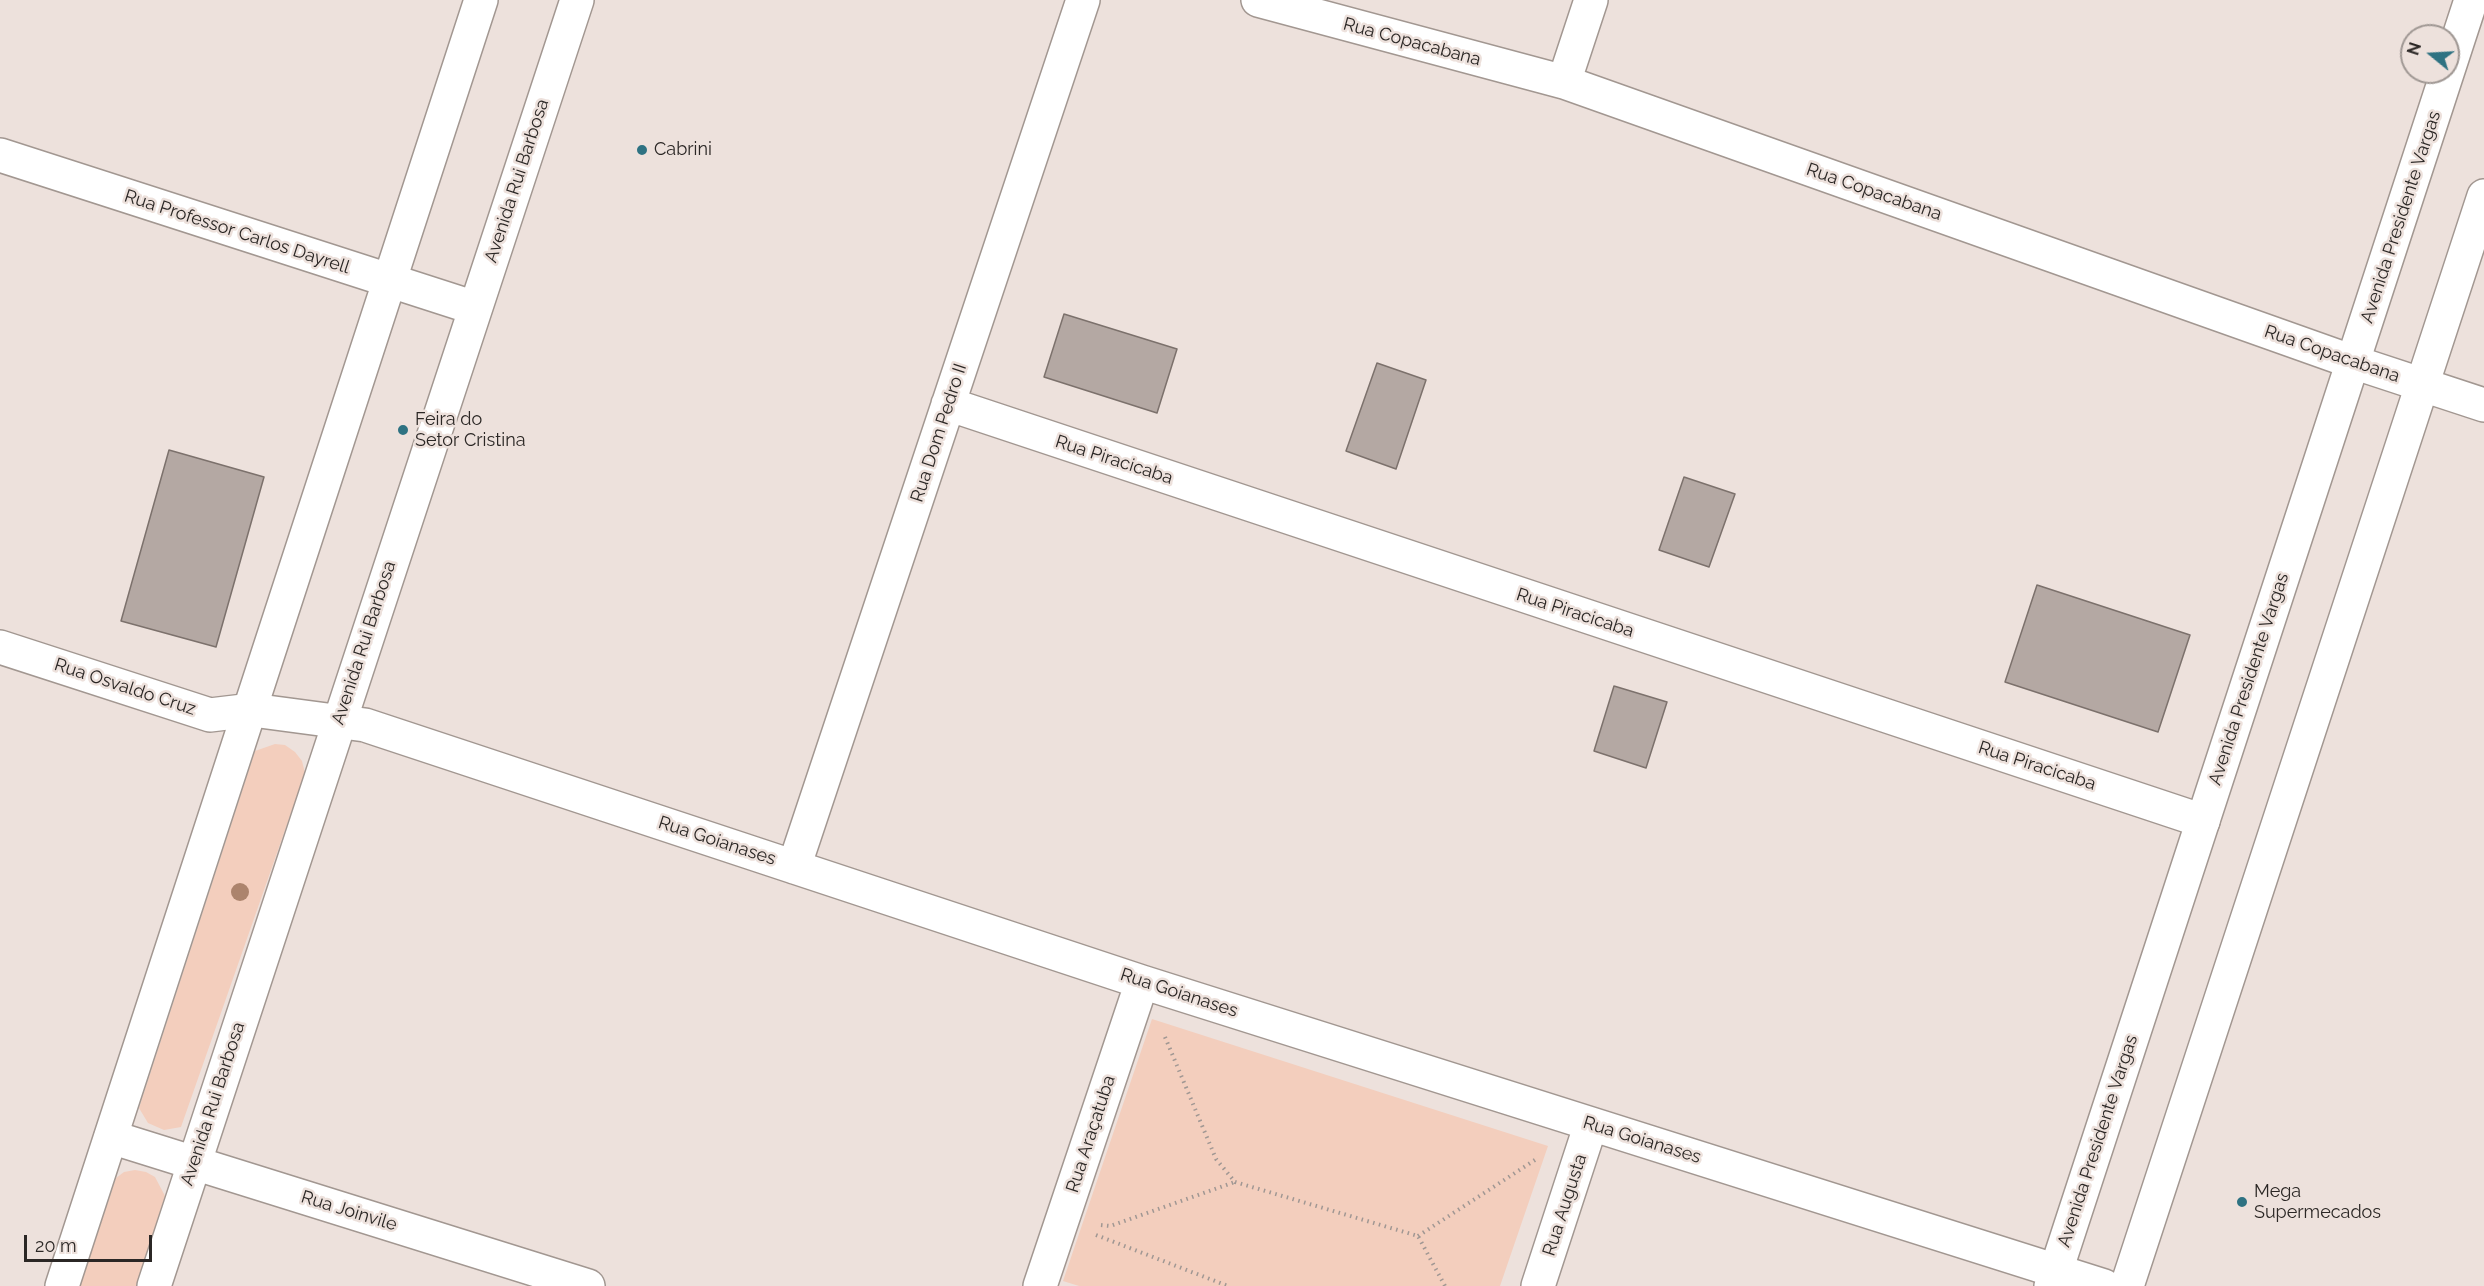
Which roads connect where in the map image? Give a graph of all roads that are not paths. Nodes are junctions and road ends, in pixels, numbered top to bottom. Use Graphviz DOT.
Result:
graph roads {
  1 [pos="482,0"];
  2 [pos="577,0"];
  3 [pos="1083,0"];
  4 [pos="1257,0"];
  5 [pos="1591,0"];
  6 [pos="2472,0"];
  7 [pos="1564,82"];
  8 [pos="0,155"];
  9 [pos="2484,196"];
  10 [pos="390,282"];
  11 [pos="475,308"];
  12 [pos="2353,362"];
  13 [pos="2422,385"];
  14 [pos="948,404"];
  15 [pos="2484,405"];
  16 [pos="0,647"];
  17 [pos="252,710"];
  18 [pos="338,721"];
  19 [pos="2203,821"];
  20 [pos="794,867"];
  21 [pos="1142,982"];
  22 [pos="1591,1124"];
  23 [pos="111,1137"];
  24 [pos="194,1163"];
  25 [pos="2054,1278"];
  26 [pos="62,1286"];
  27 [pos="154,1286"];
  28 [pos="588,1286"];
  29 [pos="1040,1286"];
  30 [pos="1538,1286"];
  31 [pos="2104,1286"];
  32 [pos="2127,1286"];
  1 -- 10 [label="street"];
  2 -- 11 [label="street, Avenida Rui Barbosa"];
  3 -- 14 [label="street, Rua Dom Pedro II"];
  4 -- 7 [label="street, Rua Copacabana"];
  5 -- 7 [label="street"];
  6 -- 12 [label="street, Avenida Presidente Vargas"];
  7 -- 12 [label="street, Rua Copacabana"];
  8 -- 10 [label="street, Rua Professor Carlos Dayrell"];
  9 -- 13 [label="street"];
  10 -- 11 [label="street, Rua Professor Carlos Dayrell"];
  10 -- 17 [label="street"];
  11 -- 18 [label="street, Avenida Rui Barbosa"];
  12 -- 13 [label="street, Rua Copacabana"];
  12 -- 19 [label="street, Avenida Presidente Vargas"];
  13 -- 15 [label="street, Rua Copacabana"];
  13 -- 32 [label="street"];
  14 -- 19 [label="street, Rua Piracicaba"];
  14 -- 20 [label="street, Rua Dom Pedro II"];
  16 -- 17 [label="street, Rua Osvaldo Cruz"];
  17 -- 18 [label="street, Rua Goianases"];
  17 -- 23 [label="street"];
  18 -- 20 [label="street, Rua Goianases"];
  18 -- 24 [label="street, Avenida Rui Barbosa"];
  19 -- 25 [label="street, Avenida Presidente Vargas"];
  20 -- 21 [label="street, Rua Goianases"];
  21 -- 22 [label="street, Rua Goianases"];
  21 -- 29 [label="street, Rua Araçatuba"];
  22 -- 25 [label="street, Rua Goianases"];
  22 -- 30 [label="street, Rua Augusta"];
  23 -- 24 [label="street, Rua Joinvile"];
  23 -- 26 [label="street"];
  24 -- 27 [label="street, Avenida Rui Barbosa"];
  24 -- 28 [label="street, Rua Joinvile"];
  25 -- 31 [label="street, Rua Goianases"];
}
